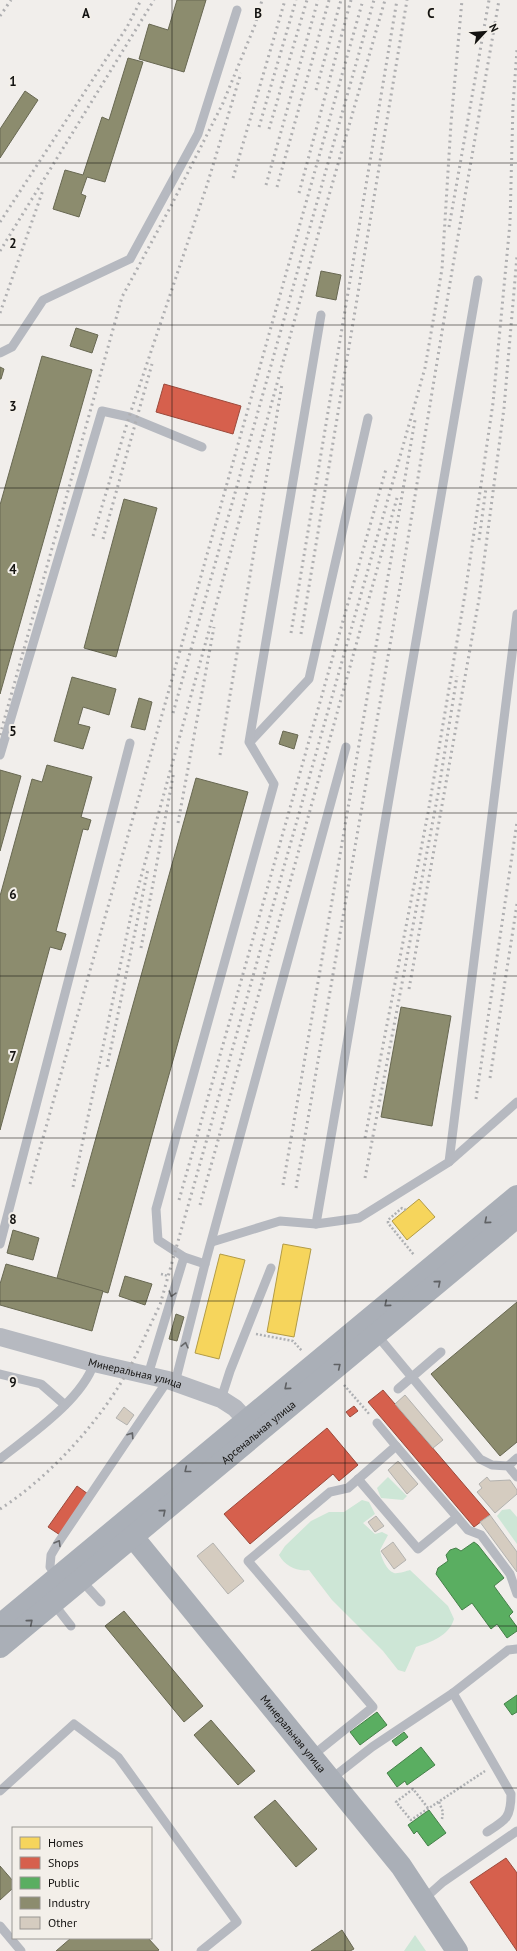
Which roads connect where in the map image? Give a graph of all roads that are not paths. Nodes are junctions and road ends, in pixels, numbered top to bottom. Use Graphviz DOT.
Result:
graph roads {
  1 [pos="237,10"];
  2 [pos="478,280"];
  3 [pos="321,315"];
  4 [pos="0,354"];
  5 [pos="368,418"];
  6 [pos="202,447"];
  7 [pos="517,614"];
  8 [pos="249,742"];
  9 [pos="130,743"];
  10 [pos="346,747"];
  11 [pos="0,755"];
  12 [pos="517,1102"];
  13 [pos="449,1162"];
  14 [pos="515,1208"];
  15 [pos="316,1224"];
  16 [pos="212,1242"];
  17 [pos="0,1244"];
  18 [pos="184,1257"];
  19 [pos="205,1264"];
  20 [pos="272,1268"];
  21 [pos="371,1328"];
  22 [pos="0,1337"];
  23 [pos="441,1352"];
  24 [pos="94,1363"];
  25 [pos="0,1374"];
  26 [pos="148,1375"];
  27 [pos="412,1377"];
  28 [pos="171,1382"];
  29 [pos="398,1389"];
  30 [pos="221,1399"];
  31 [pos="65,1405"];
  32 [pos="377,1423"];
  33 [pos="252,1426"];
  34 [pos="396,1446"];
  35 [pos="517,1458"];
  36 [pos="0,1459"];
  37 [pos="508,1466"];
  38 [pos="517,1477"];
  39 [pos="358,1479"];
  40 [pos="457,1517"];
  41 [pos="128,1530"];
  42 [pos="81,1580"];
  43 [pos="51,1590"];
  44 [pos="517,1594"];
  45 [pos="101,1602"];
  46 [pos="0,1625"];
  47 [pos="72,1626"];
  48 [pos="0,1647"];
  49 [pos="517,1649"];
  50 [pos="453,1693"];
  51 [pos="312,1756"];
  52 [pos="331,1779"];
  53 [pos="0,1791"];
  54 [pos="517,1831"];
  55 [pos="487,1832"];
  56 [pos="424,1899"];
  57 [pos="0,1926"];
  58 [pos="21,1951"];
  59 [pos="201,1951"];
  60 [pos="457,1951"];
  1 -- 4 [label="lane"];
  2 -- 15 [label="lane"];
  3 -- 8 [label="lane"];
  5 -- 8 [label="lane"];
  6 -- 11 [label="lane"];
  7 -- 13 [label="lane"];
  8 -- 18 [label="lane"];
  9 -- 17 [label="lane"];
  10 -- 16 [label="lane"];
  12 -- 13 [label="lane"];
  13 -- 15 [label="lane"];
  14 -- 21 [label="street, Арсенальная улица"];
  15 -- 16 [label="lane"];
  16 -- 19 [label="lane"];
  18 -- 19 [label="lane"];
  18 -- 26 [label="lane, one-way"];
  28 -- 19 [label="lane, one-way"];
  20 -- 30 [label="lane"];
  21 -- 27 [label="lane"];
  21 -- 33 [label="street, Арсенальная улица"];
  22 -- 24 [label="street, Минеральная улица"];
  23 -- 27 [label="lane"];
  24 -- 26 [label="street, Минеральная улица"];
  24 -- 31 [label="lane"];
  25 -- 31 [label="lane"];
  26 -- 28 [label="street, Минеральная улица"];
  27 -- 29 [label="lane"];
  27 -- 37 [label="lane"];
  28 -- 30 [label="street, Минеральная улица"];
  43 -- 28 [label="lane, one-way"];
  30 -- 33 [label="street, Минеральная улица"];
  31 -- 36 [label="lane"];
  32 -- 34 [label="lane"];
  33 -- 41 [label="street, Арсенальная улица"];
  34 -- 39 [label="lane"];
  34 -- 40 [label="lane"];
  35 -- 37 [label="lane"];
  37 -- 38 [label="lane"];
  39 -- 40 [label="lane"];
  39 -- 51 [label="lane"];
  40 -- 44 [label="lane"];
  41 -- 42 [label="street, Арсенальная улица"];
  41 -- 43 [label="street, Арсенальная улица"];
  41 -- 51 [label="street, Минеральная улица"];
  42 -- 43 [label="street, Арсенальная улица"];
  42 -- 45 [label="lane"];
  43 -- 46 [label="street, Арсенальная улица"];
  43 -- 47 [label="lane"];
  48 -- 43 [label="street, Арсенальная улица, one-way"];
  49 -- 50 [label="lane"];
  50 -- 52 [label="lane"];
  50 -- 55 [label="lane"];
  51 -- 52 [label="street, Минеральная улица"];
  52 -- 56 [label="street, Минеральная улица"];
  53 -- 59 [label="lane"];
  54 -- 56 [label="lane"];
  56 -- 60 [label="street, Минеральная улица"];
  57 -- 58 [label="lane"];
}
